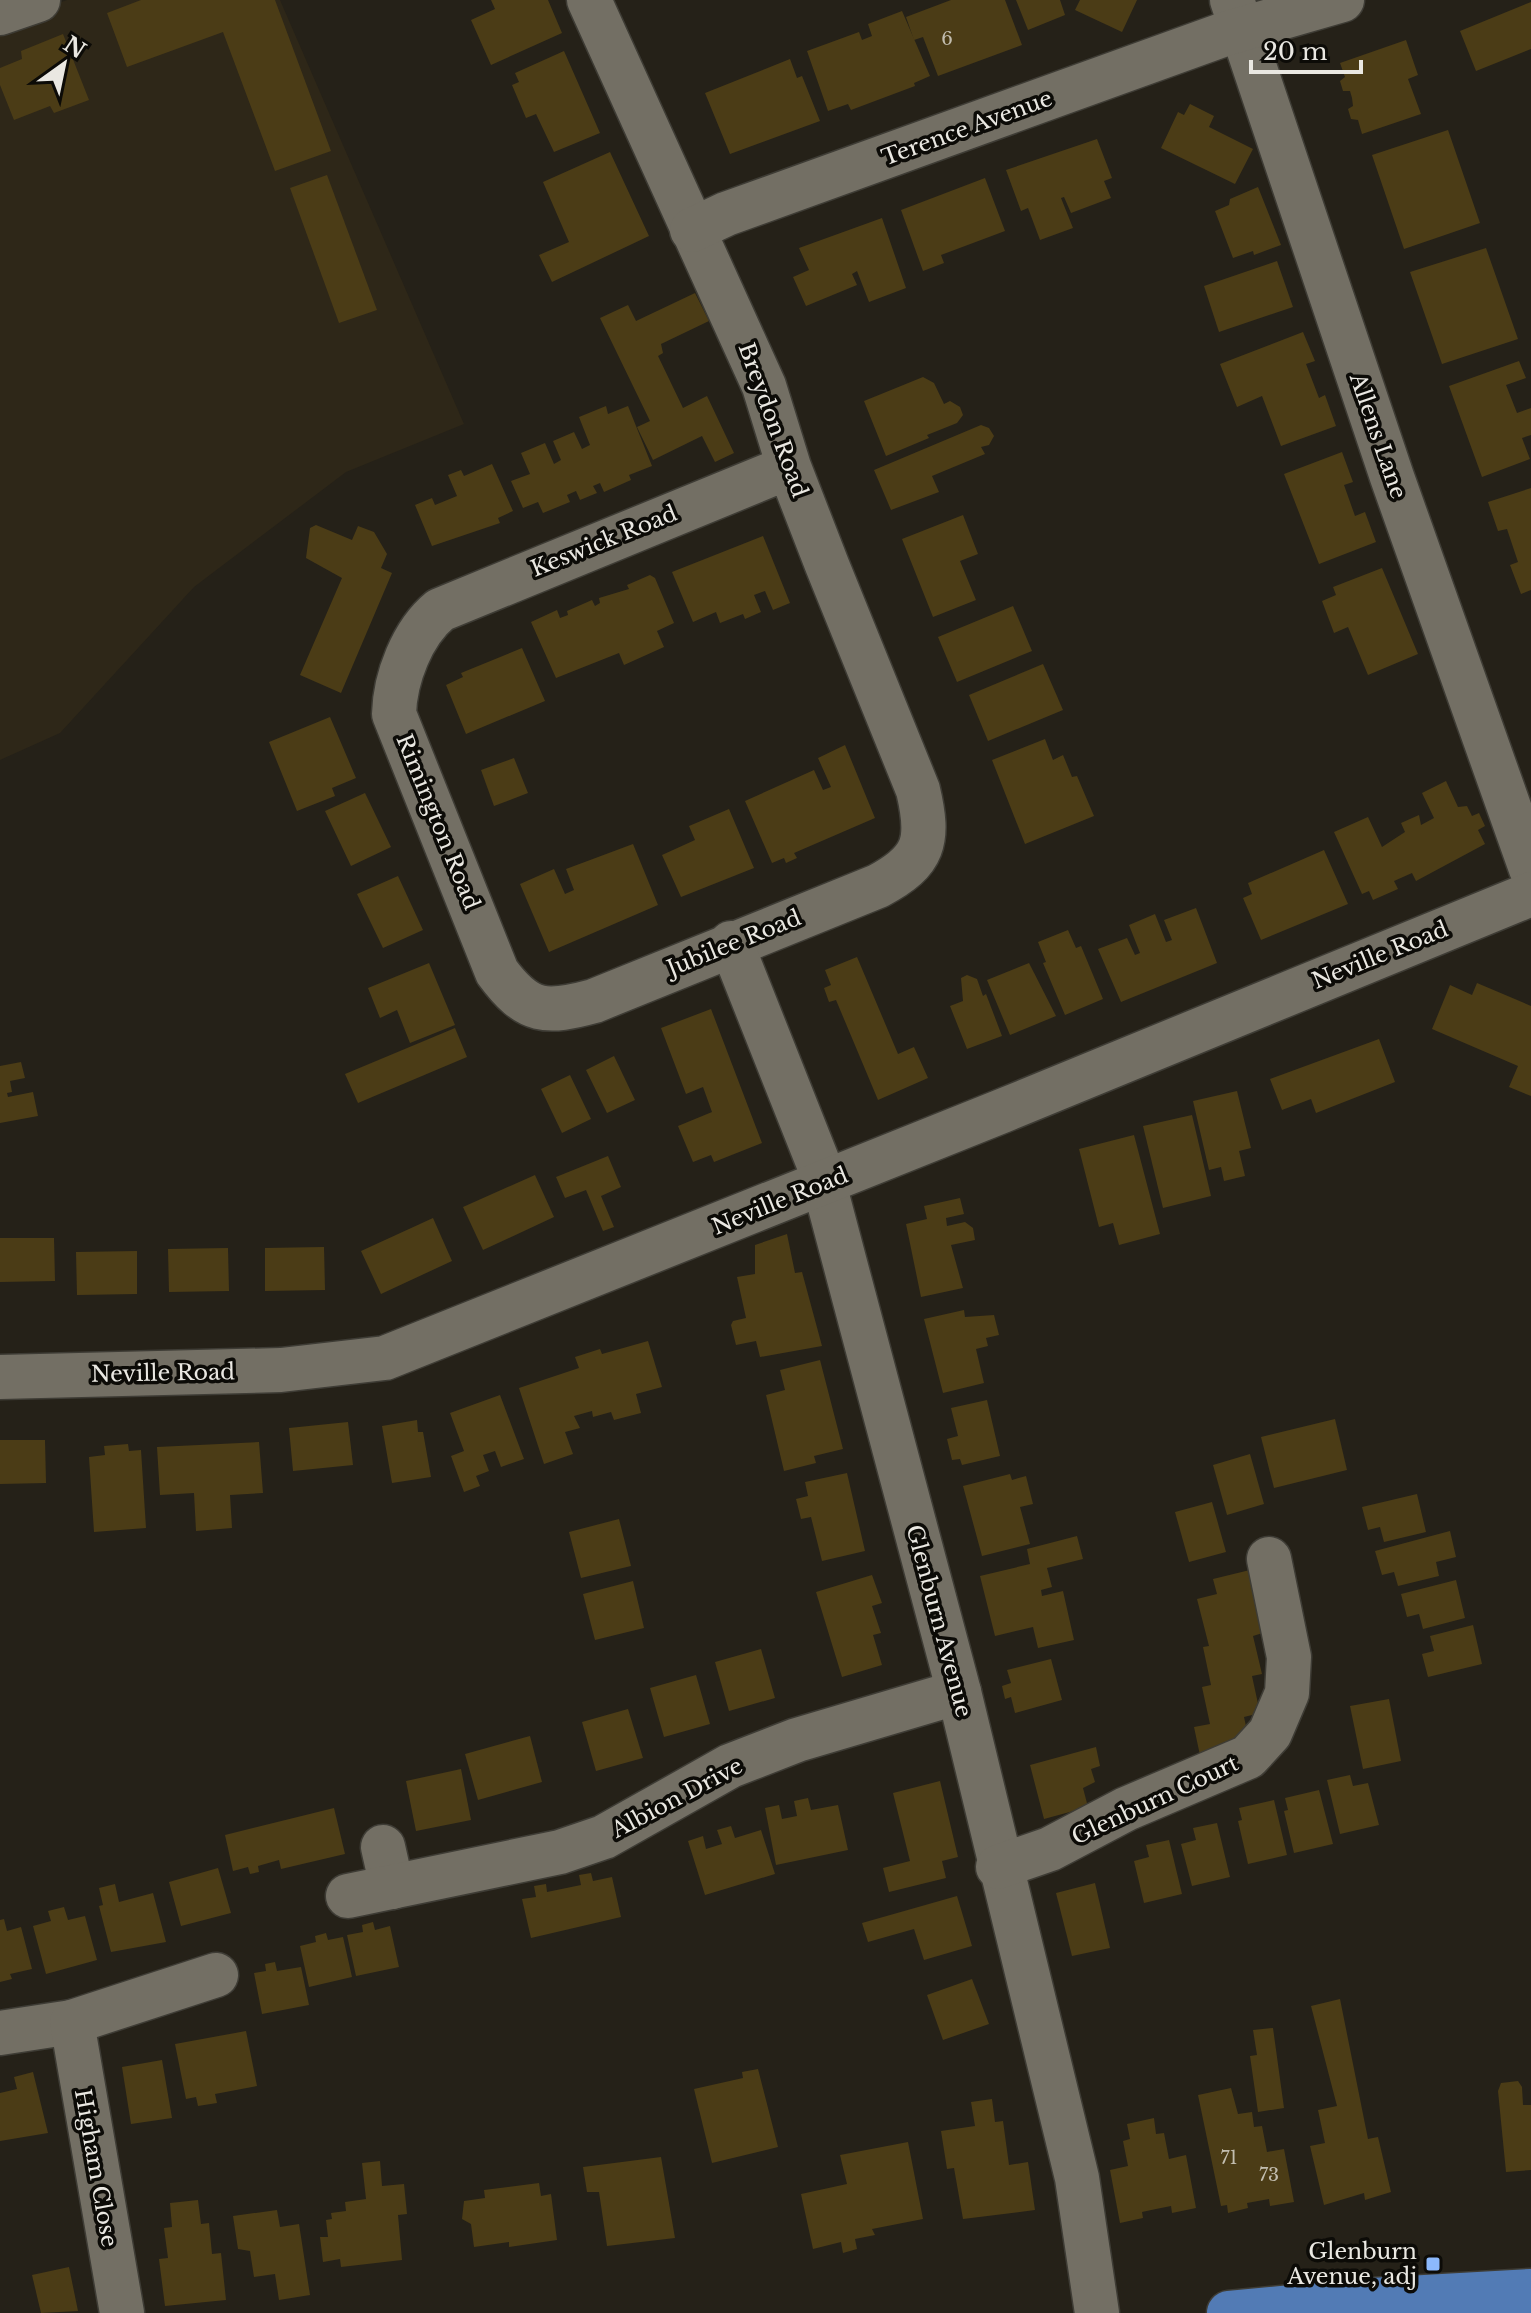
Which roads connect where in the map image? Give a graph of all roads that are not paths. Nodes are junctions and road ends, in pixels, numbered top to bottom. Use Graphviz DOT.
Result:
graph roads {
  1 [pos="38,0"];
  2 [pos="589,0"];
  3 [pos="1342,0"];
  4 [pos="0,13"];
  5 [pos="1237,14"];
  6 [pos="692,230"];
  7 [pos="789,467"];
  8 [pos="423,623"];
  9 [pos="922,850"];
  10 [pos="1531,869"];
  11 [pos="1531,894"];
  12 [pos="731,943"];
  13 [pos="535,1007"];
  14 [pos="823,1183"];
  15 [pos="0,1377"];
  16 [pos="1269,1559"];
  17 [pos="959,1692"];
  18 [pos="998,1867"];
  19 [pos="348,1896"];
  20 [pos="216,1975"];
  21 [pos="72,2022"];
  22 [pos="0,2033"];
  23 [pos="1531,2291"];
  24 [pos="122,2313"];
  25 [pos="1097,2313"];
  26 [pos="1229,2313"];
  1 -- 4 [label="street"];
  2 -- 6 [label="street, Breydon Road"];
  3 -- 5 [label="street, Terence Avenue"];
  5 -- 6 [label="street, Terence Avenue"];
  5 -- 10 [label="street, Allens Lane"];
  6 -- 7 [label="street, Breydon Road"];
  7 -- 8 [label="street, Keswick Road"];
  7 -- 9 [label="street, Breydon Road"];
  8 -- 13 [label="street, Rimington Road"];
  9 -- 12 [label="street, Jubilee Road"];
  11 -- 14 [label="street, Neville Road"];
  12 -- 13 [label="street, Jubilee Road"];
  12 -- 14 [label="street, Glenburn Avenue"];
  14 -- 15 [label="street, Neville Road"];
  14 -- 17 [label="street, Glenburn Avenue"];
  16 -- 18 [label="street, Glenburn Court"];
  17 -- 18 [label="street, Glenburn Avenue"];
  17 -- 19 [label="street, Albion Drive"];
  18 -- 25 [label="street, Glenburn Avenue"];
  20 -- 21 [label="street"];
  21 -- 22 [label="street"];
  21 -- 24 [label="street, Higham Close"];
  23 -- 26 [label="main road"];
}
